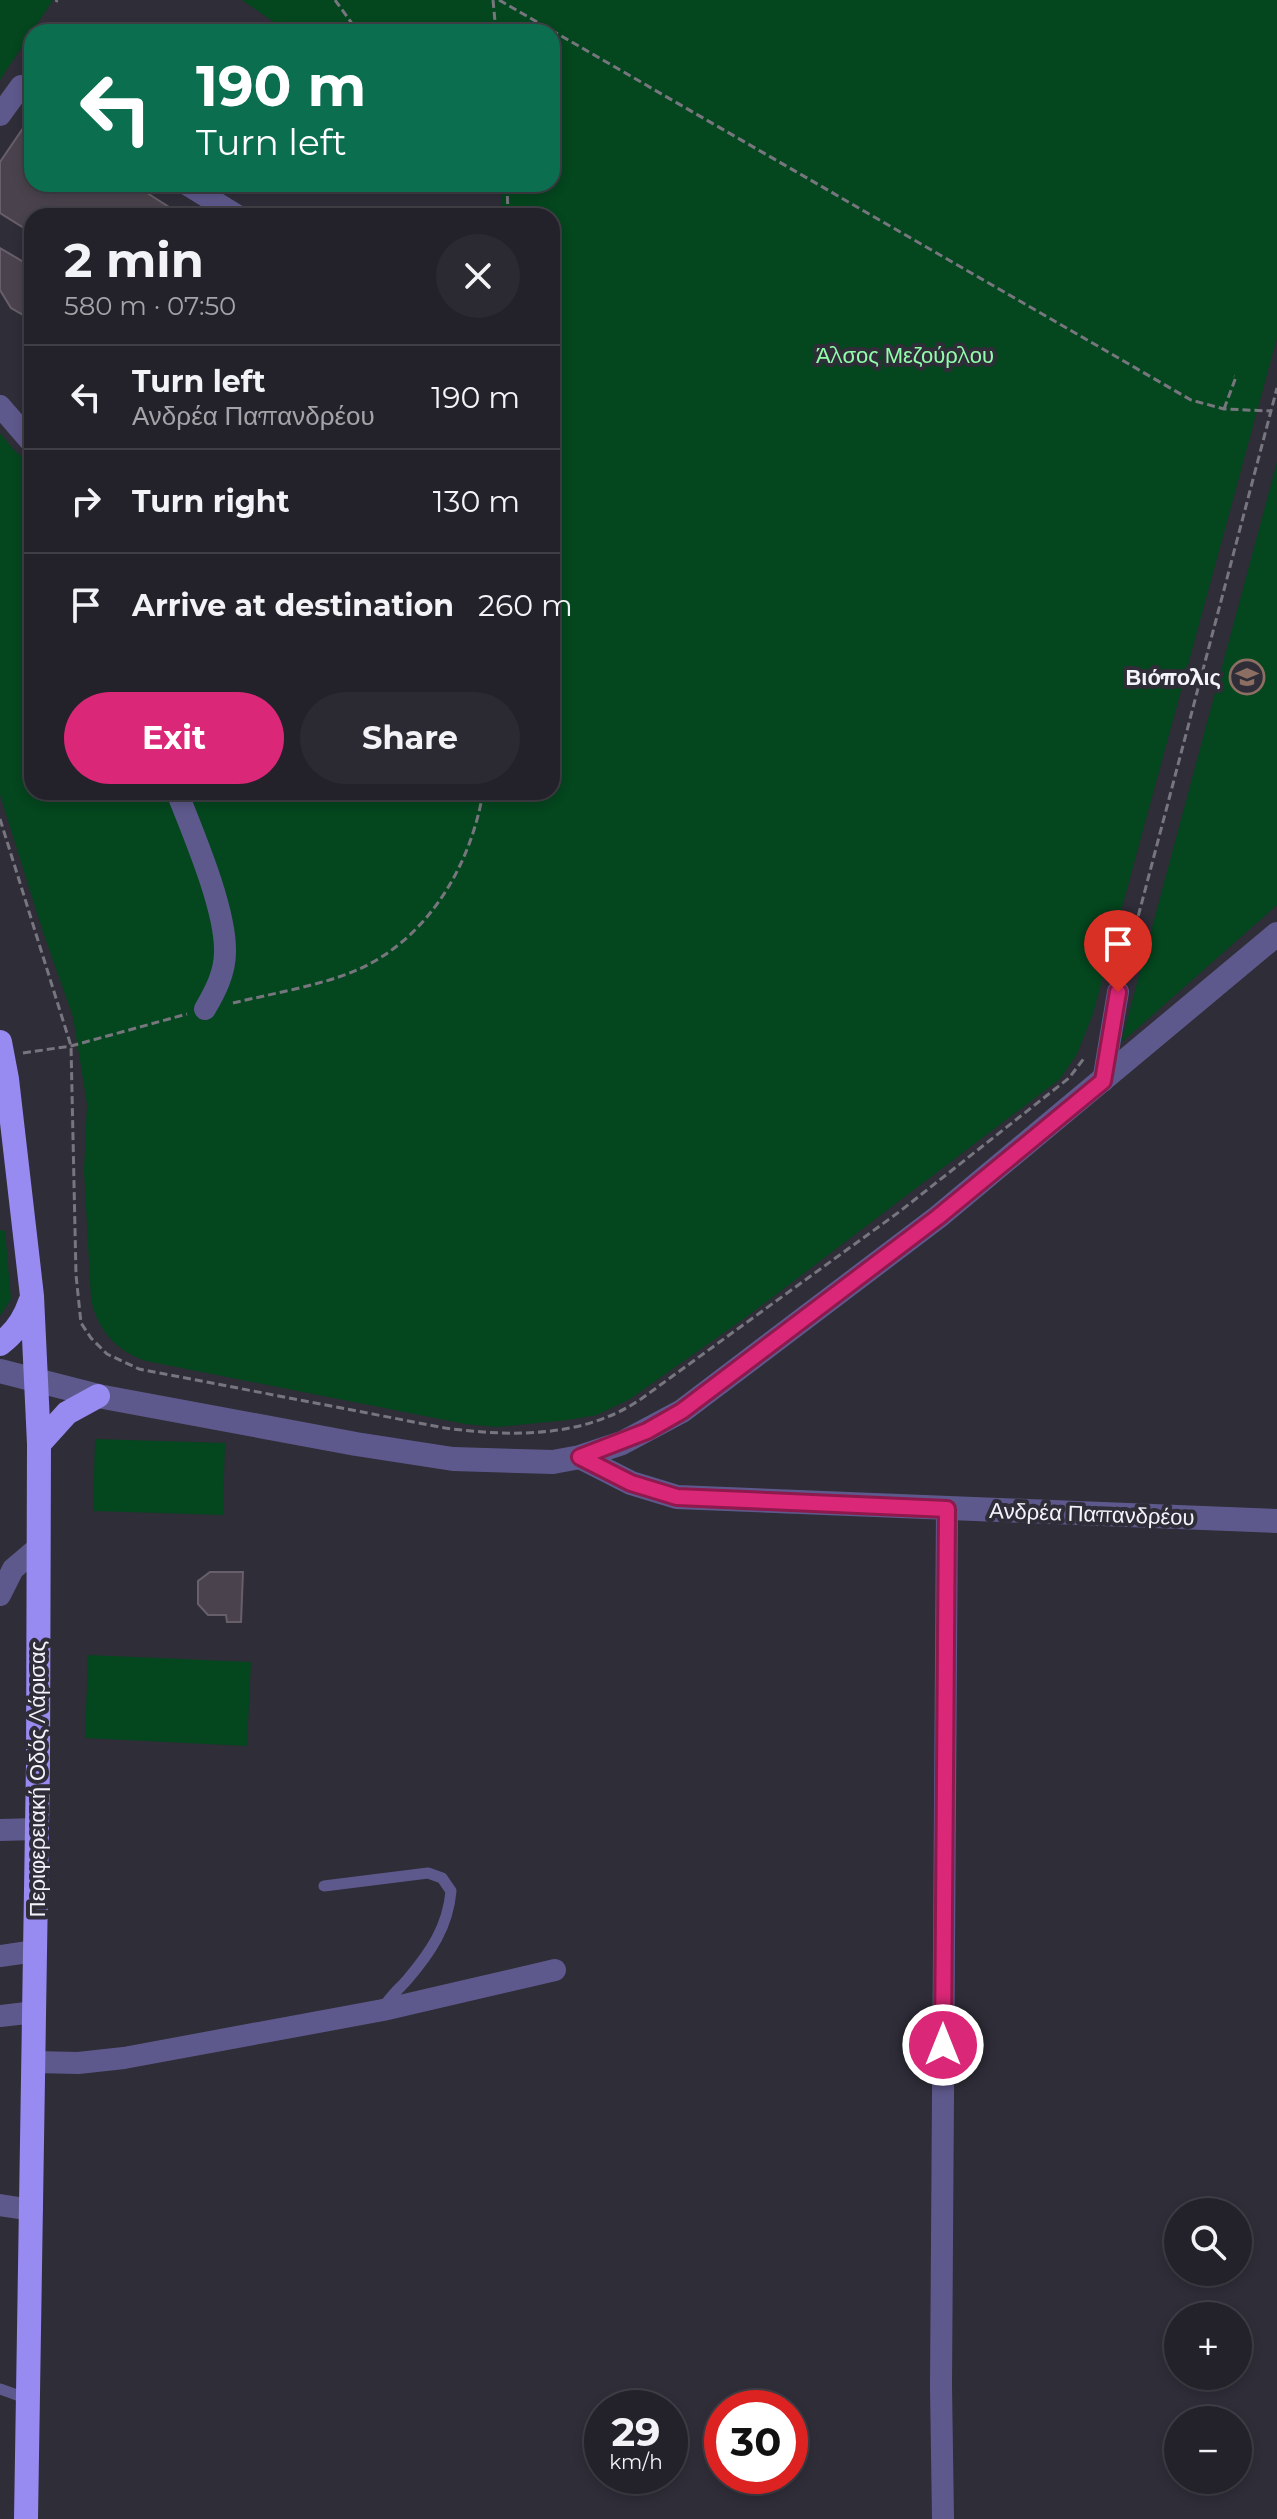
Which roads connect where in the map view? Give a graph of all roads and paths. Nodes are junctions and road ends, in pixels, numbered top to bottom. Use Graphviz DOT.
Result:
graph roads {
  1 [pos="335,0"];
  2 [pos="493,0"];
  3 [pos="499,0"];
  4 [pos="352,24"];
  5 [pos="495,24"];
  6 [pos="541,24"];
  7 [pos="560,35"];
  8 [pos="21,86"];
  9 [pos="0,115"];
  10 [pos="199,192"];
  11 [pos="225,208"];
  12 [pos="1234,376"];
  13 [pos="1277,388"];
  14 [pos="0,406"];
  15 [pos="1224,409"];
  16 [pos="1271,411"];
  17 [pos="24,434"];
  18 [pos="180,800"];
  19 [pos="481,800"];
  20 [pos="0,819"];
  21 [pos="1277,934"];
  22 [pos="356,971"];
  23 [pos="1118,992"];
  24 [pos="205,1009"];
  25 [pos="2,1048"];
  26 [pos="57,1049"];
  27 [pos="1088,1052"];
  28 [pos="4,1080"];
  29 [pos="1103,1081"];
  30 [pos="32,1296"];
  31 [pos="0,1344"];
  32 [pos="0,1371"];
  33 [pos="35,1379"];
  34 [pos="98,1396"];
  35 [pos="39,1444"];
  36 [pos="580,1457"];
  37 [pos="947,1509"];
  38 [pos="1277,1521"];
  39 [pos="39,1547"];
  40 [pos="0,1595"];
  41 [pos="37,1829"];
  42 [pos="0,1830"];
  43 [pos="324,1886"];
  44 [pos="35,1951"];
  45 [pos="0,1956"];
  46 [pos="555,1970"];
  47 [pos="383,2010"];
  48 [pos="35,2012"];
  49 [pos="0,2016"];
  50 [pos="34,2062"];
  51 [pos="0,2205"];
  52 [pos="32,2210"];
  53 [pos="0,2389"];
  54 [pos="28,2399"];
  55 [pos="26,2519"];
  56 [pos="943,2519"];
  1 -- 4 [label="path"];
  2 -- 5 [label="path"];
  3 -- 6 [label="path"];
  7 -- 15 [label="path"];
  8 -- 9 [label="street"];
  10 -- 11 [label="street"];
  12 -- 15 [label="path"];
  13 -- 16 [label="path"];
  14 -- 17 [label="street"];
  15 -- 16 [label="path"];
  16 -- 23 [label="path"];
  18 -- 24 [label="street"];
  19 -- 22 [label="path"];
  20 -- 27 [label="path"];
  21 -- 29 [label="street"];
  23 -- 29 [label="street"];
  25 -- 26 [label="path"];
  25 -- 28 [label="highway, Περιφερειακή Οδός Λάρισας"];
  28 -- 30 [label="highway, Περιφερειακή Οδός Λάρισας"];
  29 -- 36 [label="street"];
  30 -- 31 [label="highway"];
  30 -- 33 [label="highway, Περιφερειακή Οδός Λάρισας"];
  32 -- 33 [label="street"];
  33 -- 34 [label="street"];
  33 -- 35 [label="highway, Περιφερειακή Οδός Λάρισας"];
  34 -- 35 [label="highway"];
  34 -- 36 [label="street"];
  35 -- 39 [label="highway, Περιφερειακή Οδός Λάρισας"];
  36 -- 37 [label="street, Ανδρέα Παπανδρέου"];
  37 -- 38 [label="street, Ανδρέα Παπανδρέου"];
  37 -- 56 [label="street"];
  39 -- 40 [label="street"];
  39 -- 41 [label="highway, Περιφερειακή Οδός Λάρισας"];
  41 -- 42 [label="street"];
  41 -- 44 [label="highway, Περιφερειακή Οδός Λάρισας"];
  43 -- 47 [label="lane"];
  44 -- 45 [label="street"];
  44 -- 48 [label="highway, Περιφερειακή Οδός Λάρισας"];
  46 -- 47 [label="street"];
  47 -- 50 [label="street"];
  48 -- 49 [label="street"];
  48 -- 50 [label="highway, Περιφερειακή Οδός Λάρισας"];
  50 -- 52 [label="highway, Περιφερειακή Οδός Λάρισας"];
  51 -- 52 [label="street"];
  52 -- 54 [label="highway, Περιφερειακή Οδός Λάρισας"];
  53 -- 54 [label="lane"];
  54 -- 55 [label="highway, Περιφερειακή Οδός Λάρισας"];
}
